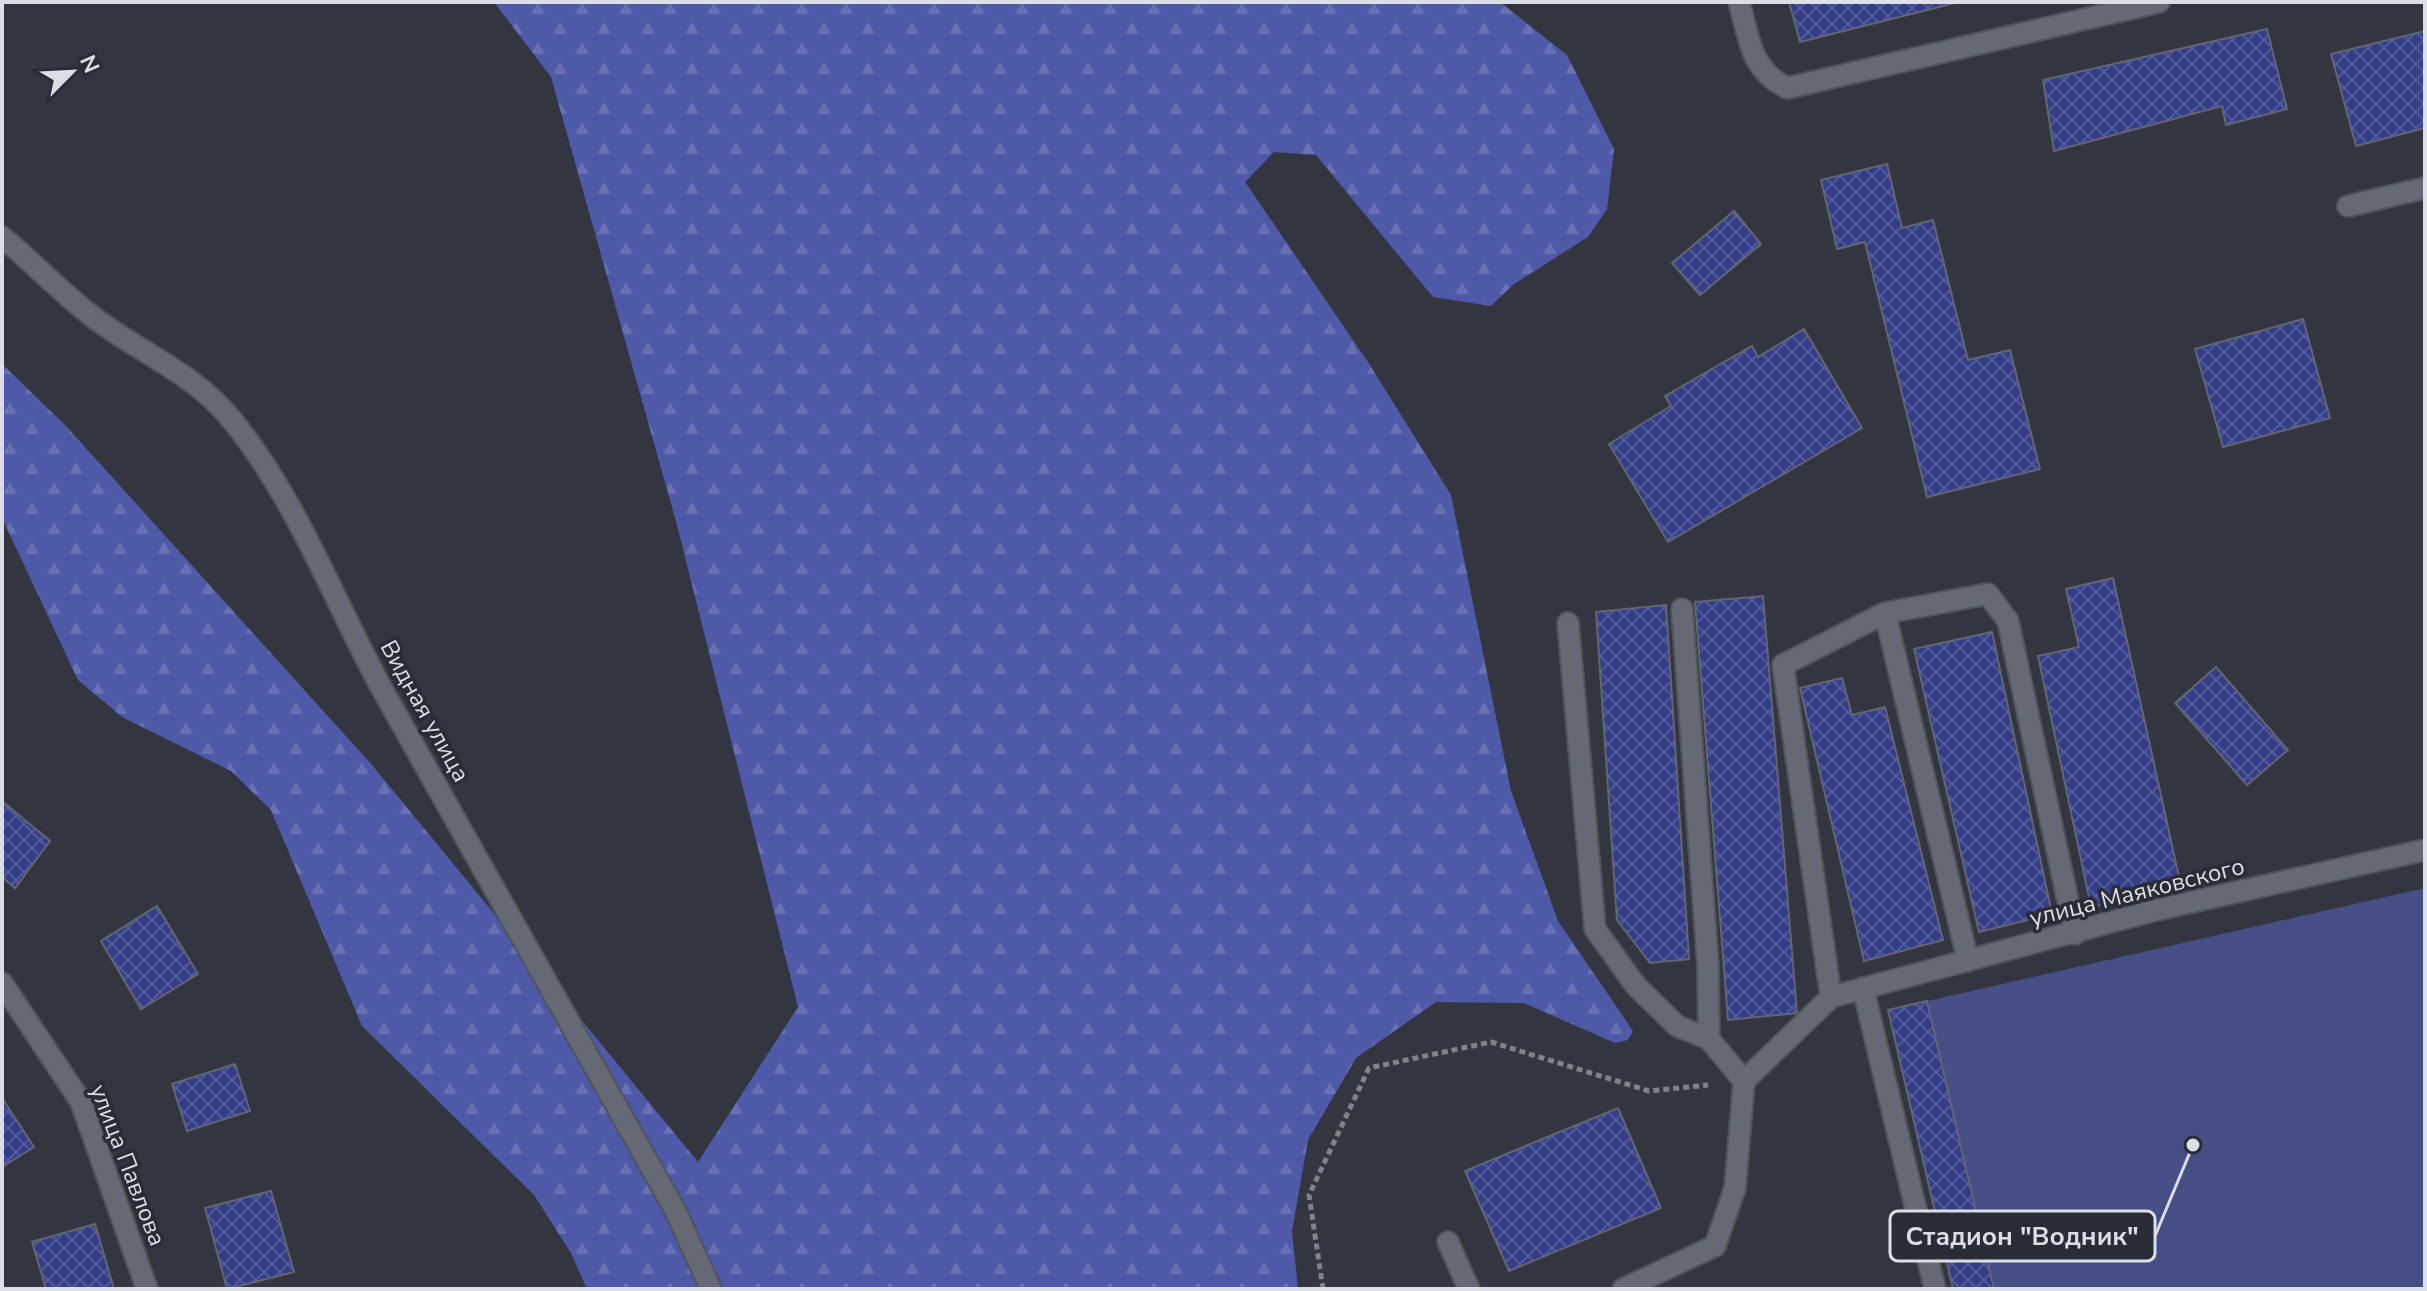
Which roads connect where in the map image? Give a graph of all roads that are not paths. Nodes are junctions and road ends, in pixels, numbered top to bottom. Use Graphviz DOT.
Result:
graph roads {
  1 [pos="1739,2"];
  2 [pos="2159,2"];
  3 [pos="2425,188"];
  4 [pos="2348,206"];
  5 [pos="2,237"];
  6 [pos="1682,609"];
  7 [pos="1885,613"];
  8 [pos="1568,623"];
  9 [pos="2425,850"];
  10 [pos="2075,934"];
  11 [pos="1968,961"];
  12 [pos="2,983"];
  13 [pos="1863,988"];
  14 [pos="1831,997"];
  15 [pos="1709,1039"];
  16 [pos="1744,1081"];
  17 [pos="1448,1242"];
  18 [pos="147,1289"];
  19 [pos="711,1289"];
  20 [pos="1469,1289"];
  21 [pos="1623,1289"];
  22 [pos="1935,1289"];
  1 -- 2 [label="street"];
  3 -- 4 [label="street"];
  5 -- 19 [label="street, Видная улица"];
  6 -- 15 [label="street"];
  7 -- 10 [label="street"];
  7 -- 11 [label="street"];
  7 -- 14 [label="street"];
  8 -- 15 [label="street"];
  9 -- 10 [label="street, улица Маяковского"];
  10 -- 11 [label="street, улица Маяковского"];
  11 -- 13 [label="street, улица Маяковского"];
  12 -- 18 [label="street, улица Павлова"];
  13 -- 14 [label="street, улица Маяковского"];
  13 -- 22 [label="street"];
  14 -- 16 [label="street"];
  15 -- 16 [label="street"];
  16 -- 21 [label="street"];
  17 -- 20 [label="street"];
}
